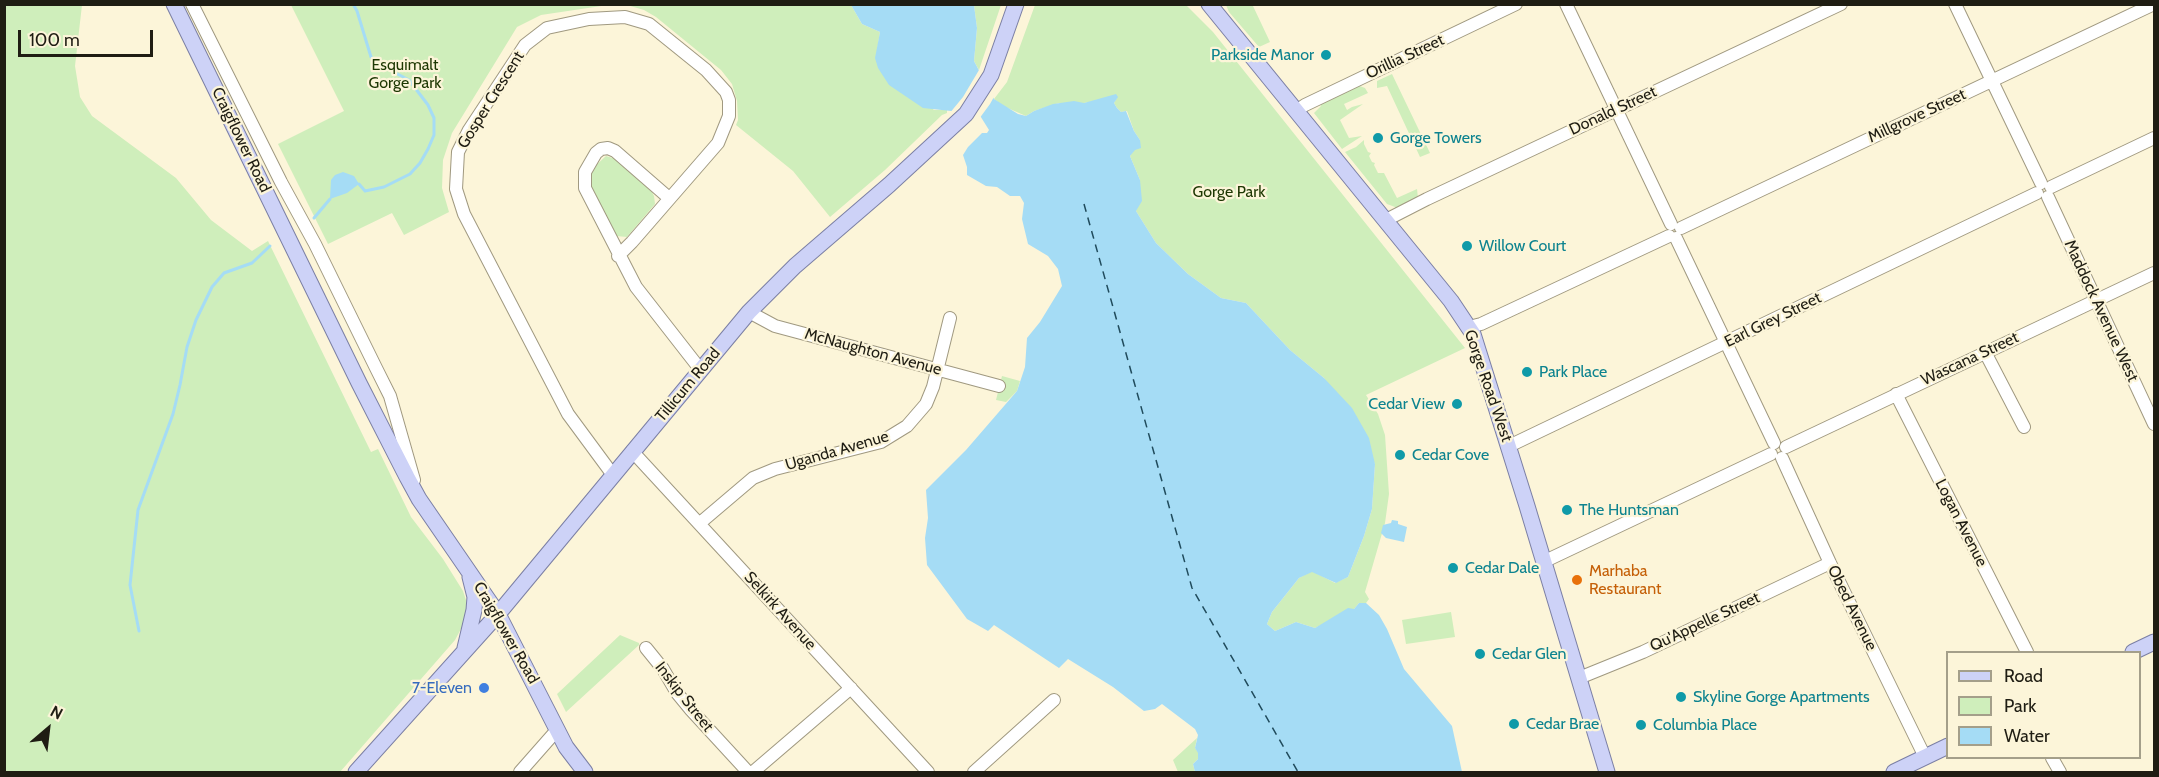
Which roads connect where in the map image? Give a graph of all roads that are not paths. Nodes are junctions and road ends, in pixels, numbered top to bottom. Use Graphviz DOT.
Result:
graph roads {
  1 [pos="174,4"];
  2 [pos="192,4"];
  3 [pos="1016,4"];
  4 [pos="1209,4"];
  5 [pos="1516,4"];
  6 [pos="1566,4"];
  7 [pos="1841,4"];
  8 [pos="1955,4"];
  9 [pos="2154,4"];
  10 [pos="1992,81"];
  11 [pos="1616,110"];
  12 [pos="1296,111"];
  13 [pos="2154,138"];
  14 [pos="2044,190"];
  15 [pos="669,198"];
  16 [pos="1386,220"];
  17 [pos="1674,232"];
  18 [pos="618,256"];
  19 [pos="326,265"];
  20 [pos="2154,273"];
  21 [pos="307,275"];
  22 [pos="2095,300"];
  23 [pos="749,312"];
  24 [pos="950,318"];
  25 [pos="1469,327"];
  26 [pos="1725,343"];
  27 [pos="1985,352"];
  28 [pos="700,369"];
  29 [pos="937,370"];
  30 [pos="999,386"];
  31 [pos="1896,394"];
  32 [pos="2152,410"];
  33 [pos="2154,424"];
  34 [pos="2024,427"];
  35 [pos="1509,446"];
  36 [pos="633,451"];
  37 [pos="1778,451"];
  38 [pos="613,475"];
  39 [pos="419,499"];
  40 [pos="700,523"];
  41 [pos="460,559"];
  42 [pos="1543,562"];
  43 [pos="1830,563"];
  44 [pos="498,614"];
  45 [pos="2154,642"];
  46 [pos="646,648"];
  47 [pos="464,650"];
  48 [pos="2026,651"];
  49 [pos="2135,651"];
  50 [pos="1579,678"];
  51 [pos="851,688"];
  52 [pos="1054,700"];
  53 [pos="557,730"];
  54 [pos="1946,746"];
  55 [pos="1925,757"];
  56 [pos="356,772"];
  57 [pos="520,772"];
  58 [pos="585,772"];
  59 [pos="750,772"];
  60 [pos="928,772"];
  61 [pos="974,772"];
  62 [pos="1607,772"];
  63 [pos="1894,772"];
  1 -- 21 [label="main road, Craigflower Road"];
  2 -- 19 [label="street, Craigflower Road"];
  3 -- 23 [label="main road, Tillicum Road"];
  4 -- 12 [label="main road, Gorge Road West"];
  5 -- 12 [label="street, Orillia Street"];
  6 -- 11 [label="street, Obed Avenue"];
  7 -- 11 [label="street, Donald Street"];
  8 -- 10 [label="street, Maddock Avenue West"];
  9 -- 10 [label="street, Millgrove Street"];
  10 -- 14 [label="street, Maddock Avenue West"];
  10 -- 17 [label="street, Millgrove Street"];
  11 -- 16 [label="street, Donald Street"];
  11 -- 17 [label="street, Obed Avenue"];
  12 -- 16 [label="main road, Gorge Road West"];
  13 -- 14 [label="street, Earl Grey Street"];
  14 -- 22 [label="street, Maddock Avenue West"];
  14 -- 26 [label="street, Earl Grey Street"];
  15 -- 18 [label="street, Gosper Crescent"];
  15 -- 18 [label="street"];
  15 -- 38 [label="street, Gosper Crescent"];
  16 -- 25 [label="main road, Gorge Road West"];
  17 -- 25 [label="street, Millgrove Street"];
  17 -- 26 [label="street, Obed Avenue"];
  18 -- 28 [label="street"];
  19 -- 21 [label="street"];
  19 -- 39 [label="street, Craigflower Road"];
  20 -- 22 [label="street, Wascana Street"];
  21 -- 39 [label="main road, Craigflower Road"];
  22 -- 27 [label="street, Wascana Street"];
  22 -- 32 [label="street, Maddock Avenue West"];
  23 -- 28 [label="main road, Tillicum Road"];
  23 -- 29 [label="street, McNaughton Avenue"];
  24 -- 29 [label="street, Uganda Avenue"];
  25 -- 35 [label="main road, Gorge Road West"];
  26 -- 35 [label="street, Earl Grey Street"];
  26 -- 37 [label="street, Obed Avenue"];
  27 -- 31 [label="street, Wascana Street"];
  27 -- 34 [label="street"];
  28 -- 36 [label="main road, Tillicum Road"];
  29 -- 30 [label="street, McNaughton Avenue"];
  29 -- 40 [label="street, Uganda Avenue"];
  31 -- 37 [label="street, Wascana Street"];
  31 -- 48 [label="street, Logan Avenue"];
  32 -- 33 [label="street, Maddock Avenue West"];
  35 -- 42 [label="main road, Gorge Road West"];
  36 -- 38 [label="main road, Tillicum Road"];
  36 -- 40 [label="street, Selkirk Avenue"];
  37 -- 42 [label="street, Wascana Street"];
  37 -- 43 [label="street, Obed Avenue"];
  38 -- 44 [label="main road, Tillicum Road"];
  39 -- 41 [label="main road, Craigflower Road"];
  40 -- 51 [label="street, Selkirk Avenue"];
  41 -- 44 [label="main road, Craigflower Road"];
  41 -- 47 [label="main road"];
  42 -- 50 [label="main road, Gorge Road West"];
  43 -- 50 [label="street, Qu'Appelle Street"];
  43 -- 55 [label="street, Obed Avenue"];
  44 -- 47 [label="main road, Tillicum Road"];
  44 -- 53 [label="main road, Craigflower Road"];
  45 -- 49 [label="main road"];
  46 -- 59 [label="street, Inskip Street"];
  47 -- 56 [label="main road, Tillicum Road"];
  50 -- 62 [label="main road, Gorge Road West"];
  51 -- 59 [label="street"];
  51 -- 60 [label="street, Selkirk Avenue"];
  52 -- 61 [label="street"];
  53 -- 57 [label="street"];
  53 -- 58 [label="main road, Craigflower Road"];
  54 -- 55 [label="main road"];
  55 -- 63 [label="main road"];
}
